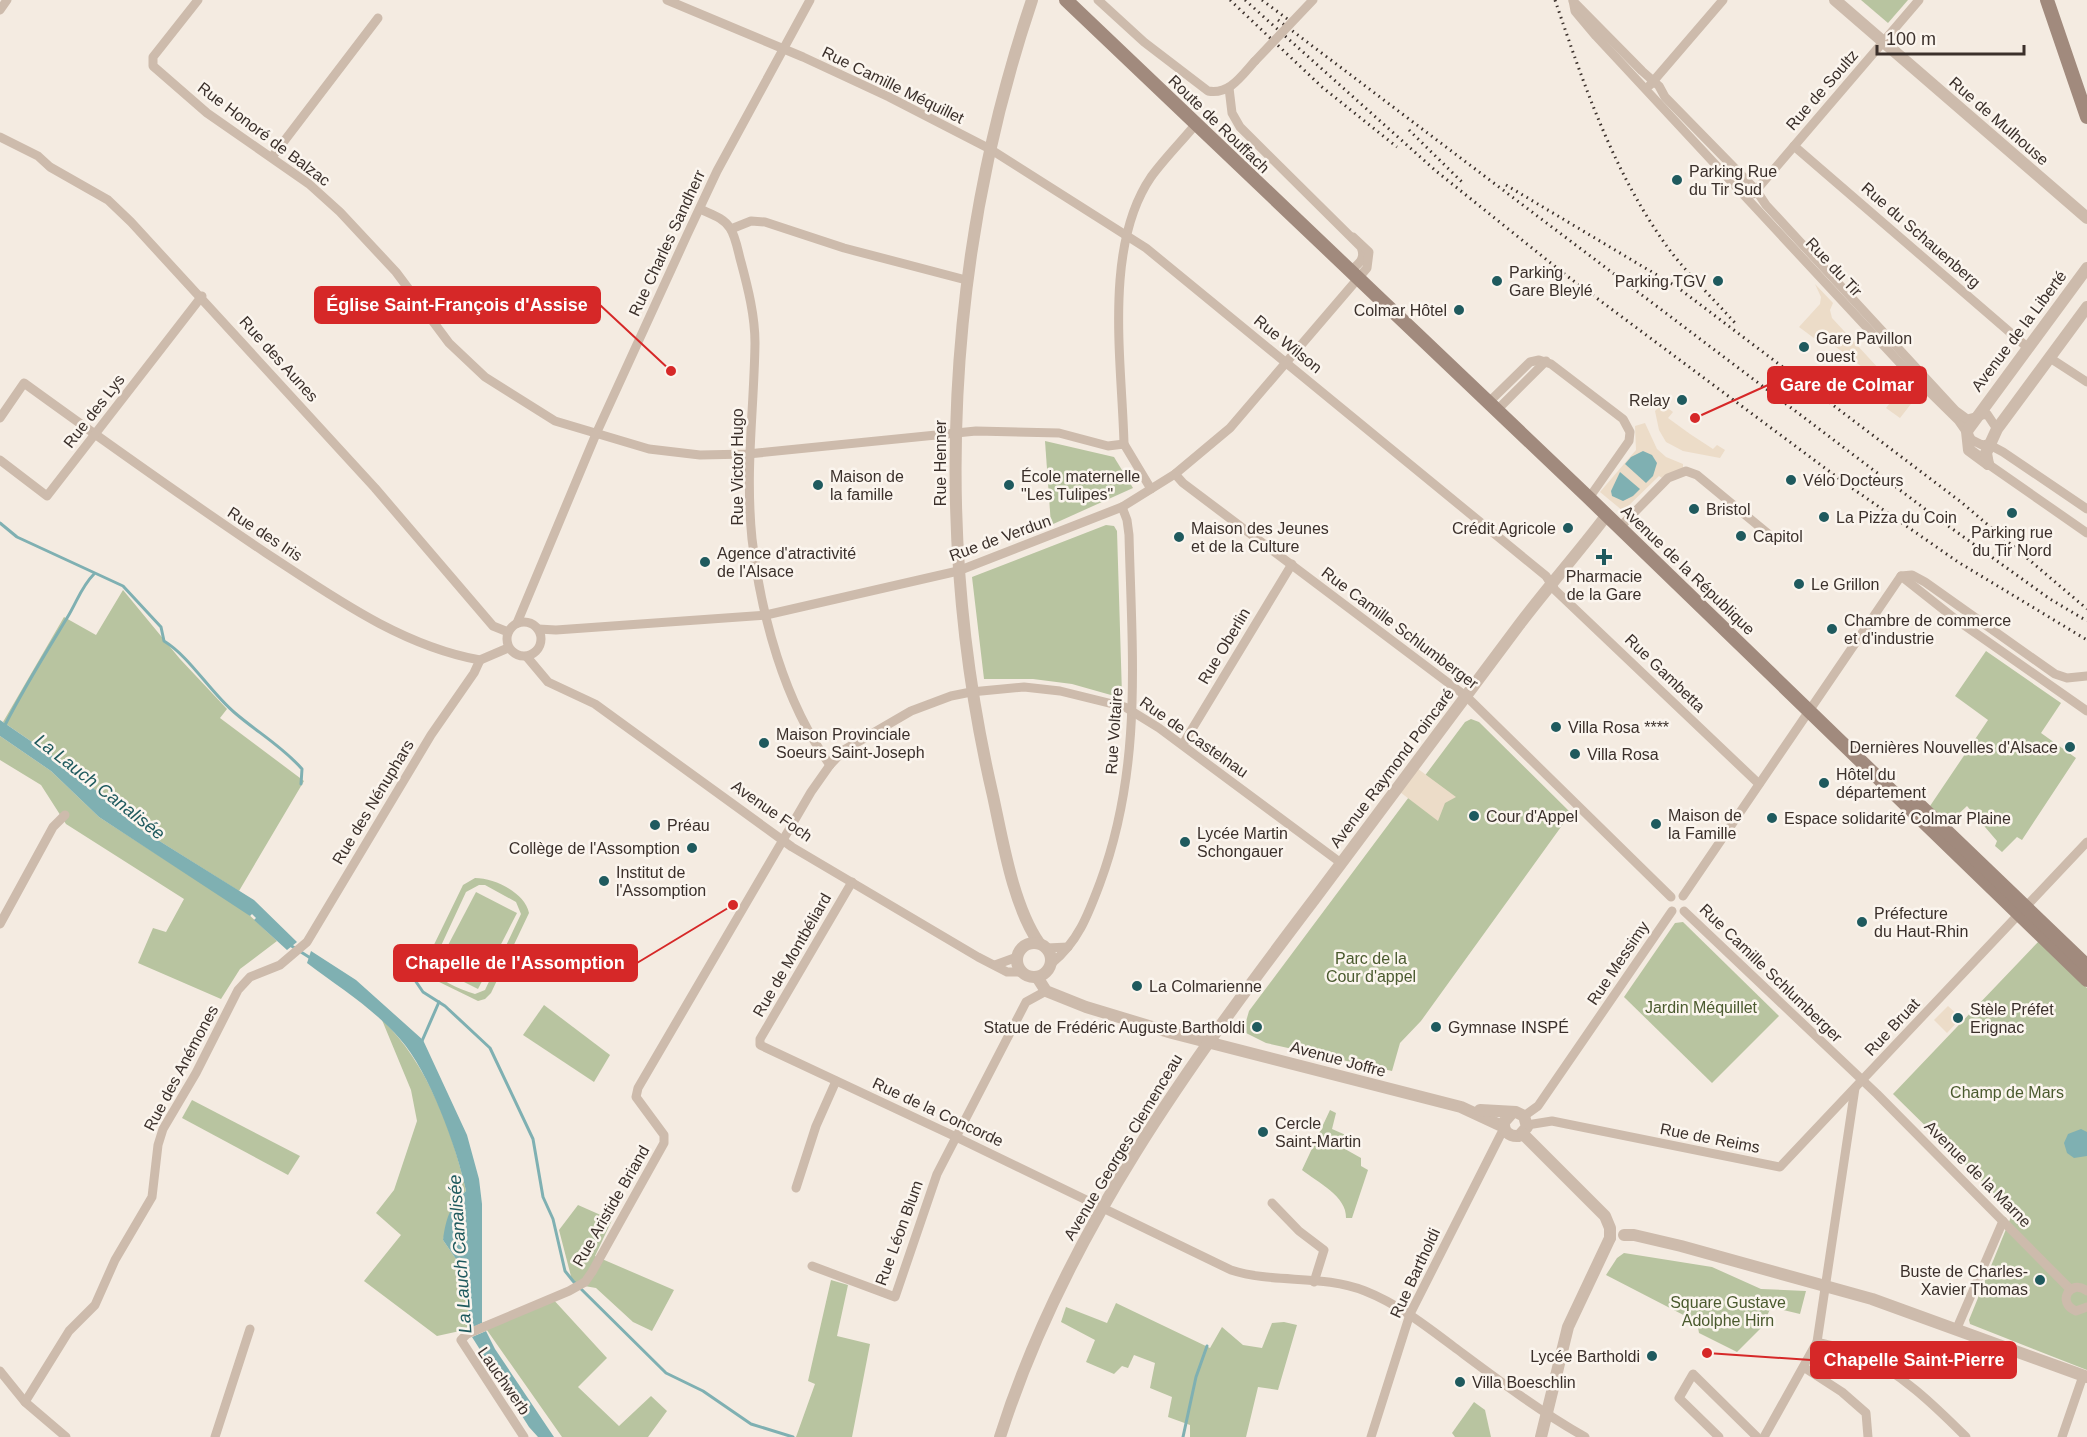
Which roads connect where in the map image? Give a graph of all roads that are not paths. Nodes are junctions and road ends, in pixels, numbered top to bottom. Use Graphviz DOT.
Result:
graph roads {
  1 [pos="7,0"];
  2 [pos="198,0"];
  3 [pos="667,0"];
  4 [pos="810,0"];
  5 [pos="1032,0"];
  6 [pos="1066,0"];
  7 [pos="1098,0"];
  8 [pos="1313,0"];
  9 [pos="1573,0"];
  10 [pos="1723,0"];
  11 [pos="1835,0"];
  12 [pos="1919,0"];
  13 [pos="2047,0"];
  14 [pos="0,10"];
  15 [pos="378,18"];
  16 [pos="1884,42"];
  17 [pos="783,48"];
  18 [pos="1654,80"];
  19 [pos="1228,88"];
  20 [pos="1645,90"];
  21 [pos="2087,117"];
  22 [pos="1196,124"];
  23 [pos="0,137"];
  24 [pos="1794,146"];
  25 [pos="990,149"];
  26 [pos="272,157"];
  27 [pos="1756,190"];
  28 [pos="1748,200"];
  29 [pos="700,209"];
  30 [pos="2087,218"];
  31 [pos="731,229"];
  32 [pos="1126,236"];
  33 [pos="2087,268"];
  34 [pos="1354,274"];
  35 [pos="966,280"];
  36 [pos="202,296"];
  37 [pos="1847,300"];
  38 [pos="2087,307"];
  39 [pos="2027,346"];
  40 [pos="2050,357"];
  41 [pos="1901,358"];
  42 [pos="1287,363"];
  43 [pos="2087,382"];
  44 [pos="1492,407"];
  45 [pos="1978,414"];
  46 [pos="0,418"];
  47 [pos="1997,429"];
  48 [pos="1967,431"];
  49 [pos="956,432"];
  50 [pos="596,434"];
  51 [pos="95,435"];
  52 [pos="1124,444"];
  53 [pos="1988,444"];
  54 [pos="748,454"];
  55 [pos="0,460"];
  56 [pos="1988,464"];
  57 [pos="1175,474"];
  58 [pos="1151,489"];
  59 [pos="1589,498"];
  60 [pos="1122,507"];
  61 [pos="2087,509"];
  62 [pos="1606,516"];
  63 [pos="1622,525"];
  64 [pos="2087,533"];
  65 [pos="1772,537"];
  66 [pos="1292,564"];
  67 [pos="958,571"];
  68 [pos="1899,578"];
  69 [pos="1551,583"];
  70 [pos="526,606"];
  71 [pos="766,615"];
  72 [pos="530,622"];
  73 [pos="517,623"];
  74 [pos="538,629"];
  75 [pos="556,630"];
  76 [pos="508,632"];
  77 [pos="542,640"];
  78 [pos="508,648"];
  79 [pos="531,654"];
  80 [pos="480,660"];
  81 [pos="2087,676"];
  82 [pos="971,692"];
  83 [pos="1467,697"];
  84 [pos="1811,707"];
  85 [pos="2087,711"];
  86 [pos="1134,714"];
  87 [pos="1183,744"];
  88 [pos="830,765"];
  89 [pos="1759,784"];
  90 [pos="65,815"];
  91 [pos="783,840"];
  92 [pos="2087,842"];
  93 [pos="1341,863"];
  94 [pos="852,882"];
  95 [pos="1683,896"];
  96 [pos="1671,897"];
  97 [pos="1684,910"];
  98 [pos="1672,911"];
  99 [pos="2023,911"];
  100 [pos="0,924"];
  101 [pos="1028,928"];
  102 [pos="1025,945"];
  103 [pos="1043,946"];
  104 [pos="1068,947"];
  105 [pos="292,957"];
  106 [pos="1017,957"];
  107 [pos="995,964"];
  108 [pos="2087,966"];
  109 [pos="1050,967"];
  110 [pos="1022,972"];
  111 [pos="1037,977"];
  112 [pos="2087,980"];
  113 [pos="1051,993"];
  114 [pos="1207,1041"];
  115 [pos="760,1045"];
  116 [pos="836,1081"];
  117 [pos="1859,1085"];
  118 [pos="1461,1107"];
  119 [pos="1511,1114"];
  120 [pos="1525,1125"];
  121 [pos="1505,1130"];
  122 [pos="954,1136"];
  123 [pos="796,1188"];
  124 [pos="1272,1203"];
  125 [pos="1102,1207"];
  126 [pos="2003,1221"];
  127 [pos="1610,1233"];
  128 [pos="812,1266"];
  129 [pos="1314,1282"];
  130 [pos="1826,1285"];
  131 [pos="2070,1289"];
  132 [pos="2087,1291"];
  133 [pos="2087,1307"];
  134 [pos="1410,1314"];
  135 [pos="1957,1328"];
  136 [pos="250,1329"];
  137 [pos="464,1337"];
  138 [pos="1817,1342"];
  139 [pos="1805,1368"];
  140 [pos="0,1371"];
  141 [pos="2085,1377"];
  142 [pos="26,1402"];
  143 [pos="1547,1416"];
  144 [pos="1955,1433"];
  145 [pos="66,1437"];
  146 [pos="214,1437"];
  147 [pos="524,1437"];
  148 [pos="1000,1437"];
  149 [pos="1371,1437"];
  150 [pos="1541,1437"];
  151 [pos="1585,1437"];
  152 [pos="1719,1437"];
  153 [pos="1757,1437"];
  154 [pos="1764,1437"];
  155 [pos="1868,1437"];
  156 [pos="1966,1437"];
  157 [pos="2062,1437"];
  1 -- 14 [label="street"];
  2 -- 26 [label="street, Rue Honoré de Balzac"];
  3 -- 17 [label="street, Rue Camille Méquillet"];
  4 -- 17 [label="street, Rue Charles Sandherr"];
  5 -- 25 [label="street, Rue Henner"];
  6 -- 22 [label="main road, Route de Rouffach"];
  7 -- 19 [label="street, Route de Rouffach"];
  8 -- 19 [label="street, bridge"];
  9 -- 18 [label="street, Rue du Tir"];
  9 -- 20 [label="street, Rue du Tir"];
  10 -- 18 [label="street"];
  11 -- 16 [label="street, Rue de Mulhouse"];
  12 -- 16 [label="street, Rue de Soultz"];
  13 -- 21 [label="main road"];
  15 -- 26 [label="street"];
  16 -- 24 [label="street, Rue de Soultz"];
  16 -- 30 [label="street, Rue de Mulhouse"];
  17 -- 25 [label="street, Rue Camille Méquillet"];
  17 -- 29 [label="street, Rue Charles Sandherr"];
  18 -- 20 [label="street"];
  18 -- 27 [label="street, Rue du Tir"];
  19 -- 34 [label="street, Route de Rouffach"];
  20 -- 28 [label="street, Rue du Tir"];
  22 -- 32 [label="street"];
  22 -- 34 [label="main road, Route de Rouffach"];
  23 -- 36 [label="street, Rue des Aunes"];
  24 -- 27 [label="street, Rue de Soultz"];
  24 -- 39 [label="street, Rue du Schauenberg"];
  25 -- 32 [label="street, Rue Wilson"];
  25 -- 35 [label="street, Rue Henner"];
  26 -- 50 [label="street, Rue Honoré de Balzac"];
  27 -- 28 [label="street, Rue de Soultz"];
  27 -- 37 [label="street, Rue du Tir"];
  28 -- 37 [label="street, Rue du Tir"];
  29 -- 31 [label="street"];
  29 -- 50 [label="street, Rue Charles Sandherr"];
  31 -- 35 [label="street"];
  31 -- 54 [label="street, Rue Victor Hugo"];
  32 -- 42 [label="street, Rue Wilson"];
  32 -- 52 [label="street"];
  33 -- 39 [label="street, Avenue de la Liberté"];
  34 -- 42 [label="street, Rue de Verdun"];
  34 -- 44 [label="main road, Route de Rouffach"];
  35 -- 49 [label="street, Rue Henner"];
  36 -- 51 [label="street, Rue des Lys"];
  36 -- 76 [label="street, Rue des Aunes"];
  37 -- 41 [label="street, Rue du Tir"];
  38 -- 40 [label="street"];
  39 -- 45 [label="street, Avenue de la Liberté"];
  40 -- 43 [label="street"];
  40 -- 47 [label="street"];
  41 -- 45 [label="street, Rue du Tir"];
  41 -- 48 [label="street, Rue du Tir"];
  42 -- 57 [label="street, Rue de Verdun"];
  42 -- 69 [label="street, Rue Wilson"];
  44 -- 59 [label="main road, Route de Rouffach"];
  44 -- 59 [label="street"];
  45 -- 47 [label="street, Avenue de la Liberté"];
  45 -- 48 [label="street, Avenue de la Liberté"];
  46 -- 51 [label="street, Rue des Iris"];
  47 -- 53 [label="street"];
  48 -- 53 [label="street"];
  48 -- 56 [label="street, Rue du Tir"];
  49 -- 52 [label="street"];
  49 -- 54 [label="street, Rue Honoré de Balzac"];
  49 -- 67 [label="street, Rue Henner"];
  50 -- 54 [label="street, Rue Honoré de Balzac"];
  50 -- 70 [label="street, Rue Charles Sandherr"];
  51 -- 55 [label="street, Rue des Lys"];
  51 -- 80 [label="street, Rue des Iris"];
  52 -- 58 [label="street"];
  53 -- 56 [label="street"];
  53 -- 61 [label="street"];
  54 -- 71 [label="street, Rue Victor Hugo"];
  56 -- 64 [label="street, Rue du Tir"];
  57 -- 58 [label="street, Rue de Verdun"];
  57 -- 66 [label="street, Rue Camille Schlumberger"];
  58 -- 60 [label="street, Rue de Verdun"];
  59 -- 62 [label="main road, Route de Rouffach"];
  60 -- 67 [label="street, Rue de Verdun"];
  60 -- 86 [label="street, Rue Voltaire"];
  62 -- 63 [label="main road, Avenue de la République"];
  62 -- 69 [label="street, Avenue Raymond Poincaré"];
  63 -- 65 [label="street"];
  63 -- 84 [label="main road, Avenue de la République"];
  66 -- 83 [label="street, Rue Camille Schlumberger"];
  66 -- 87 [label="street, Rue Oberlin"];
  67 -- 71 [label="street, Rue de Verdun"];
  67 -- 82 [label="street, Rue Henner"];
  68 -- 81 [label="street"];
  68 -- 84 [label="street"];
  68 -- 85 [label="street"];
  69 -- 83 [label="street, Avenue Raymond Poincaré"];
  69 -- 89 [label="street, Rue Gambetta"];
  70 -- 72 [label="street"];
  70 -- 73 [label="street, Rue Charles Sandherr"];
  71 -- 75 [label="street, Rue de Verdun"];
  71 -- 88 [label="street, Rue Victor Hugo"];
  72 -- 73 [label="street"];
  72 -- 74 [label="street"];
  73 -- 76 [label="street"];
  74 -- 75 [label="street, Rue de Verdun"];
  74 -- 77 [label="street"];
  75 -- 77 [label="street"];
  76 -- 78 [label="street"];
  77 -- 79 [label="street"];
  78 -- 79 [label="street"];
  78 -- 80 [label="street"];
  79 -- 91 [label="street, Avenue Foch"];
  80 -- 105 [label="street, Rue des Nénuphars"];
  82 -- 86 [label="street, Rue de Castelnau"];
  82 -- 88 [label="street, Rue de Castelnau"];
  82 -- 101 [label="street, Rue Henner"];
  83 -- 93 [label="street, Avenue Raymond Poincaré"];
  83 -- 96 [label="street, Rue Camille Schlumberger"];
  84 -- 89 [label="street"];
  84 -- 99 [label="main road, Avenue de la République"];
  86 -- 87 [label="street, Rue de Castelnau"];
  86 -- 104 [label="street, Rue Voltaire"];
  87 -- 93 [label="street, Rue de Castelnau"];
  88 -- 91 [label="street, Rue de Castelnau"];
  89 -- 95 [label="street"];
  90 -- 100 [label="street"];
  91 -- 94 [label="street, Avenue Foch"];
  91 -- 137 [label="street, Rue Aristide Briand"];
  92 -- 99 [label="street, Rue Bruat"];
  93 -- 114 [label="street, Avenue Raymond Poincaré"];
  94 -- 107 [label="street, Avenue Foch"];
  94 -- 115 [label="street, Rue de Montbéliard"];
  95 -- 96 [label="street"];
  95 -- 97 [label="street"];
  96 -- 98 [label="street"];
  97 -- 98 [label="street"];
  97 -- 117 [label="street, Rue Camille Schlumberger"];
  98 -- 120 [label="street, Rue Messimy"];
  99 -- 108 [label="main road, Avenue de la République"];
  99 -- 112 [label="main road, Avenue de la République"];
  99 -- 117 [label="street, Rue Bruat"];
  101 -- 102 [label="street, Rue Henner"];
  101 -- 103 [label="street, Rue Henner"];
  102 -- 103 [label="street"];
  102 -- 106 [label="street"];
  103 -- 104 [label="street"];
  103 -- 109 [label="street"];
  104 -- 109 [label="street, Rue Voltaire"];
  105 -- 142 [label="street, Rue des Anémones"];
  106 -- 107 [label="street"];
  106 -- 110 [label="street"];
  107 -- 110 [label="street, Avenue Foch"];
  109 -- 111 [label="street"];
  109 -- 113 [label="street"];
  110 -- 111 [label="street"];
  111 -- 113 [label="street"];
  113 -- 114 [label="street"];
  113 -- 122 [label="street"];
  114 -- 118 [label="street, Avenue Joffre"];
  114 -- 125 [label="street, Avenue Georges Clemenceau"];
  115 -- 116 [label="street, Rue de la Concorde"];
  116 -- 122 [label="street, Rue de la Concorde"];
  116 -- 123 [label="street"];
  117 -- 120 [label="street, Rue de Reims"];
  117 -- 126 [label="street, Avenue de la Marne"];
  117 -- 130 [label="street"];
  118 -- 119 [label="street, Avenue Joffre"];
  118 -- 121 [label="street, Avenue Joffre"];
  119 -- 120 [label="street, Avenue Joffre"];
  119 -- 121 [label="street"];
  120 -- 121 [label="street, Avenue Joffre"];
  120 -- 127 [label="street"];
  121 -- 134 [label="street, Rue Bartholdi"];
  122 -- 125 [label="street, Rue de la Concorde"];
  122 -- 128 [label="street, Rue Léon Blum"];
  124 -- 129 [label="street"];
  125 -- 129 [label="street, Rue de la Concorde"];
  125 -- 148 [label="street, Avenue Georges Clemenceau"];
  126 -- 131 [label="street, Avenue de la Marne"];
  126 -- 135 [label="street"];
  127 -- 130 [label="street"];
  127 -- 143 [label="street"];
  129 -- 134 [label="street, Rue de la Concorde"];
  130 -- 135 [label="street"];
  130 -- 138 [label="street"];
  131 -- 132 [label="street"];
  131 -- 133 [label="street, Avenue de la Marne"];
  134 -- 143 [label="street, Rue de la Concorde"];
  134 -- 149 [label="street, Rue Bartholdi"];
  135 -- 141 [label="street"];
  136 -- 146 [label="street"];
  137 -- 147 [label="street, Lauchwerb"];
  138 -- 139 [label="street"];
  138 -- 144 [label="street"];
  139 -- 154 [label="street"];
  139 -- 155 [label="street"];
  140 -- 142 [label="street"];
  141 -- 157 [label="street"];
  142 -- 145 [label="street"];
  143 -- 150 [label="street"];
  143 -- 151 [label="street, Rue de la Concorde"];
  144 -- 156 [label="street"];
  152 -- 153 [label="street"];
}
